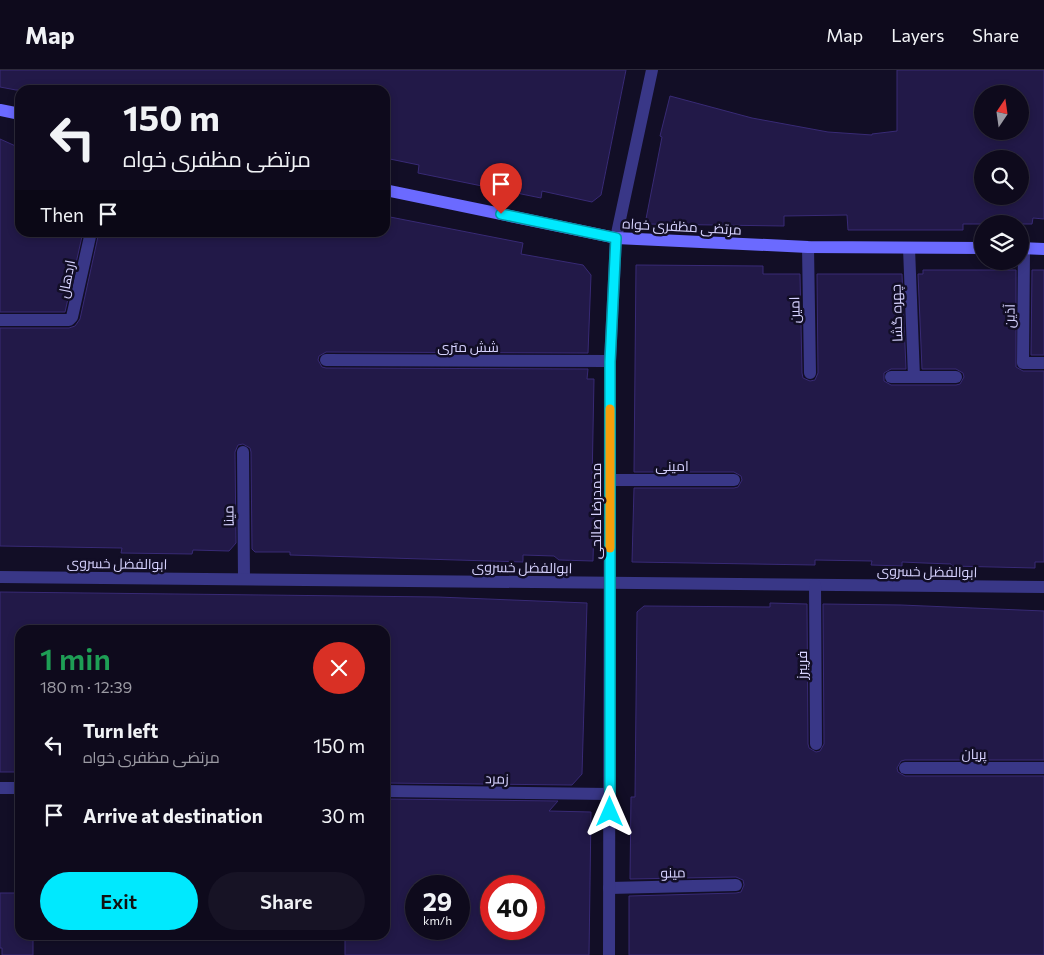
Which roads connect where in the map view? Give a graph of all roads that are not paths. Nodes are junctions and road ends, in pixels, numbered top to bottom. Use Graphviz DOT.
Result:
graph roads {
  1 [pos="652,70"];
  2 [pos="0,110"];
  3 [pos="15,113"];
  4 [pos="390,191"];
  5 [pos="89,237"];
  6 [pos="616,238"];
  7 [pos="808,247"];
  8 [pos="909,248"];
  9 [pos="974,248"];
  10 [pos="1029,248"];
  11 [pos="1044,248"];
  12 [pos="1022,270"];
  13 [pos="0,320"];
  14 [pos="326,360"];
  15 [pos="610,362"];
  16 [pos="1044,363"];
  17 [pos="810,373"];
  18 [pos="891,377"];
  19 [pos="914,377"];
  20 [pos="956,377"];
  21 [pos="243,452"];
  22 [pos="610,480"];
  23 [pos="734,480"];
  24 [pos="0,577"];
  25 [pos="244,579"];
  26 [pos="610,583"];
  27 [pos="815,585"];
  28 [pos="1044,587"];
  29 [pos="816,744"];
  30 [pos="905,768"];
  31 [pos="1044,768"];
  32 [pos="0,788"];
  33 [pos="15,788"];
  34 [pos="390,792"];
  35 [pos="610,794"];
  36 [pos="736,885"];
  37 [pos="610,888"];
  38 [pos="609,955"];
  1 -- 6 [label="street, محمدرضا صالحی"];
  2 -- 3 [label="main road"];
  4 -- 6 [label="main road, مرتضی مظفری خواه"];
  5 -- 13 [label="street, اردهال"];
  6 -- 7 [label="main road, مرتضی مظفری خواه"];
  6 -- 15 [label="street, محمدرضا صالحی"];
  7 -- 8 [label="main road, مرتضی مظفری خواه"];
  7 -- 17 [label="street, امین"];
  8 -- 9 [label="main road, مرتضی مظفری خواه"];
  8 -- 19 [label="street, چهره گشا"];
  10 -- 11 [label="main road"];
  12 -- 16 [label="street, آذین"];
  14 -- 15 [label="street, شش متری"];
  15 -- 22 [label="street, محمدرضا صالحی"];
  18 -- 19 [label="street"];
  19 -- 20 [label="street"];
  21 -- 25 [label="street, مینا"];
  22 -- 23 [label="street, امینی"];
  22 -- 26 [label="street, محمدرضا صالحی"];
  24 -- 25 [label="street, ابوالفضل خسروی"];
  25 -- 26 [label="street, ابوالفضل خسروی"];
  26 -- 27 [label="street, ابوالفضل خسروی"];
  26 -- 35 [label="street, محمدرضا صالحی"];
  27 -- 28 [label="street, ابوالفضل خسروی"];
  27 -- 29 [label="street, فریبرز"];
  30 -- 31 [label="street, پریان"];
  32 -- 33 [label="street"];
  34 -- 35 [label="street, زمرد"];
  35 -- 37 [label="street, محمدرضا صالحی"];
  36 -- 37 [label="street, مینو"];
  37 -- 38 [label="street, محمدرضا صالحی"];
}
